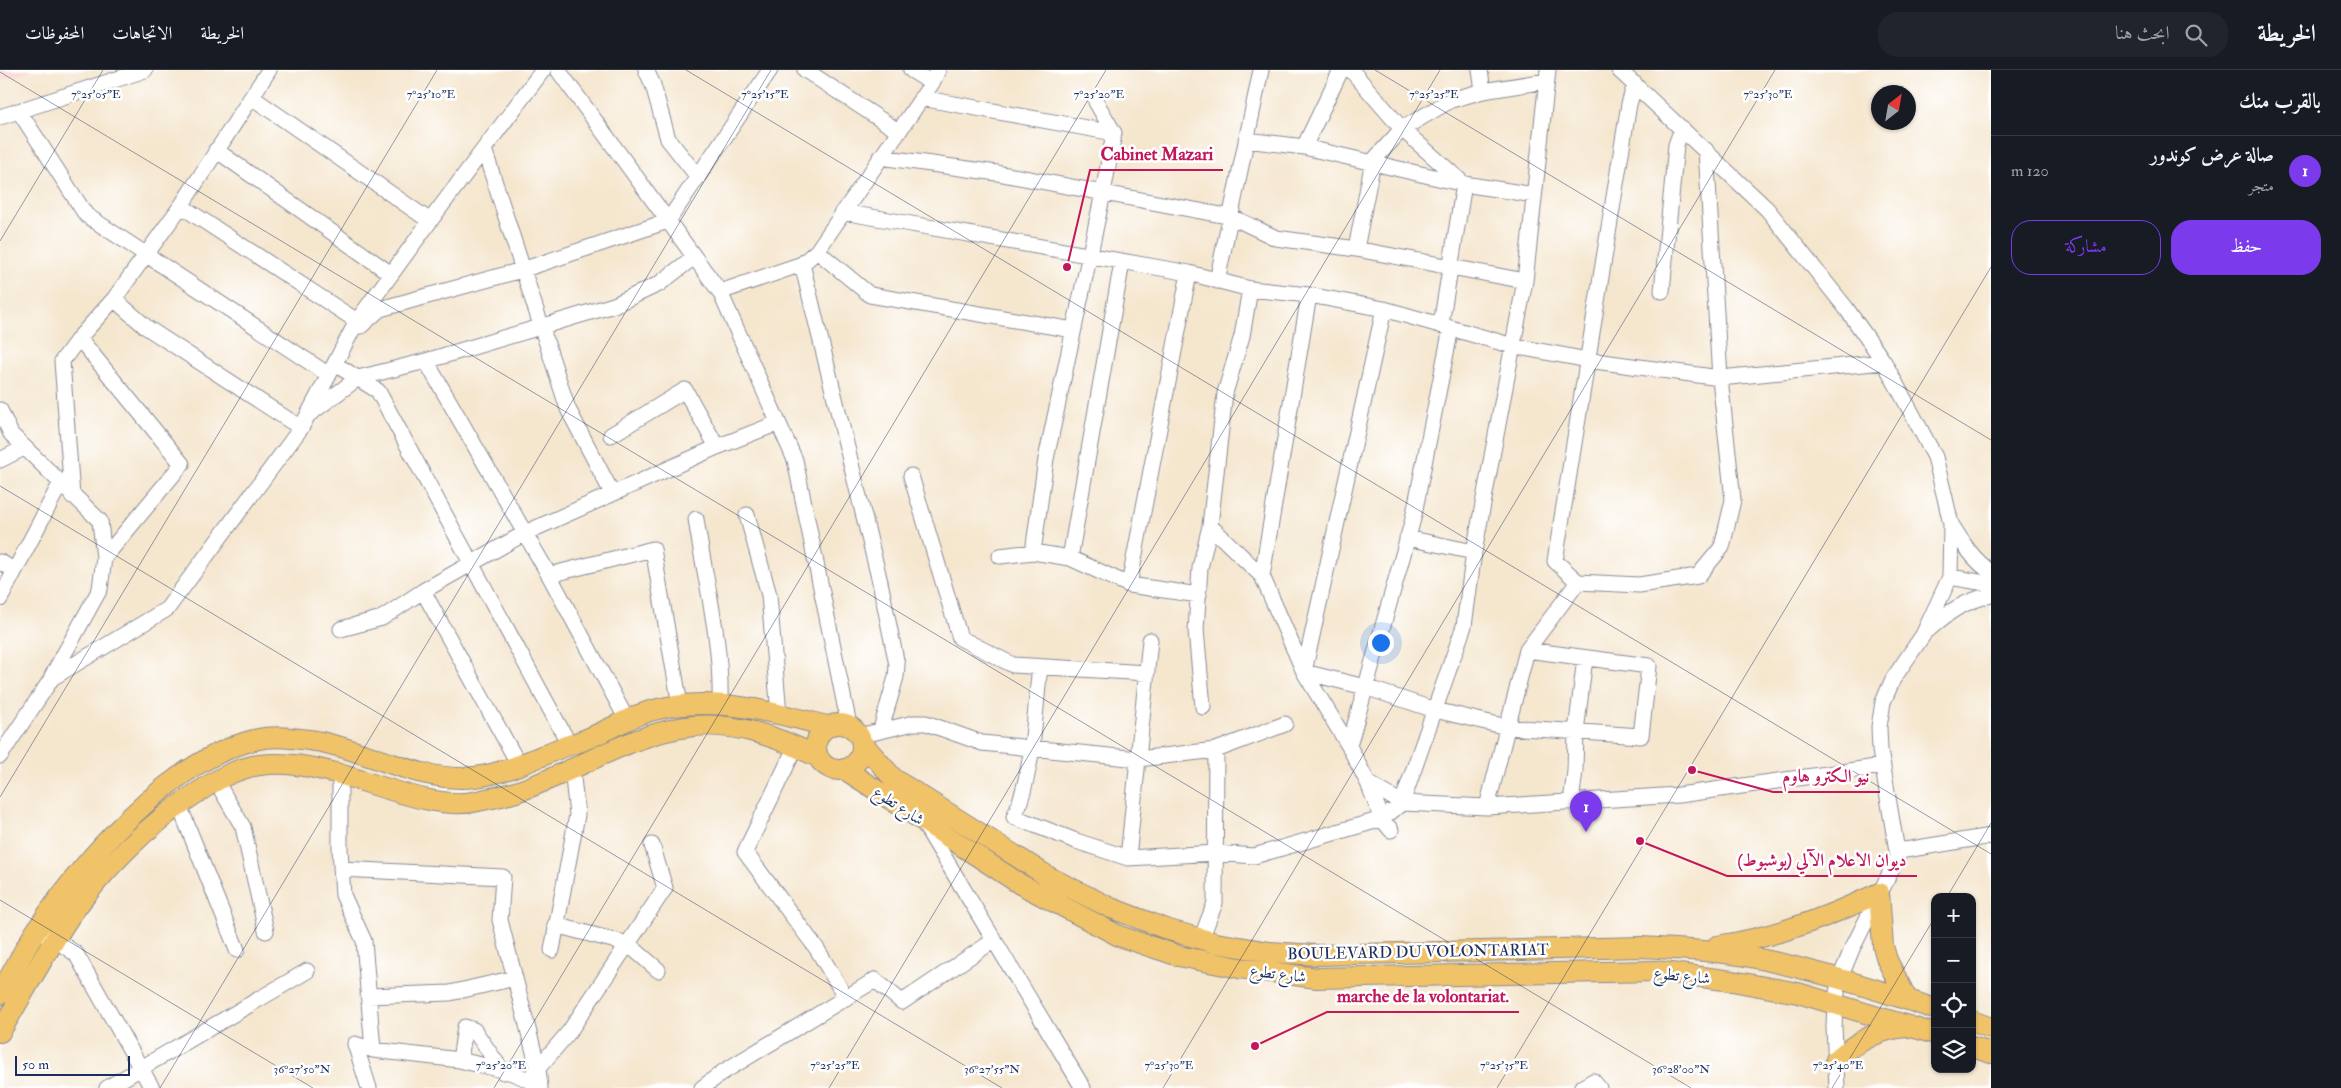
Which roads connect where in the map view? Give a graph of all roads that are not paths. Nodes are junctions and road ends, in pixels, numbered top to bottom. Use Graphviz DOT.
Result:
graph roads {
  1 [pos="145,70"];
  2 [pos="269,70"];
  3 [pos="543,70"];
  4 [pos="558,70"];
  5 [pos="646,70"];
  6 [pos="770,70"];
  7 [pos="805,70"];
  8 [pos="911,70"];
  9 [pos="1261,70"];
  10 [pos="1341,70"];
  11 [pos="1351,70"];
  12 [pos="1480,70"];
  13 [pos="1619,70"];
  14 [pos="935,76"];
  15 [pos="1547,76"];
  16 [pos="1635,84"];
  17 [pos="1483,91"];
  18 [pos="253,98"];
  19 [pos="921,98"];
  20 [pos="1096,102"];
  21 [pos="19,111"];
  22 [pos="0,117"];
  23 [pos="1682,128"];
  24 [pos="1402,129"];
  25 [pos="898,130"];
  26 [pos="1114,133"];
  27 [pos="1246,140"];
  28 [pos="1304,147"];
  29 [pos="484,149"];
  30 [pos="216,150"];
  31 [pos="1706,150"];
  32 [pos="880,157"];
  33 [pos="1373,161"];
  34 [pos="698,177"];
  35 [pos="1464,184"];
  36 [pos="1104,193"];
  37 [pos="1534,195"];
  38 [pos="181,206"];
  39 [pos="843,212"];
  40 [pos="1232,218"];
  41 [pos="430,221"];
  42 [pos="668,221"];
  43 [pos="1356,248"];
  44 [pos="817,251"];
  45 [pos="146,254"];
  46 [pos="1089,254"];
  47 [pos="694,257"];
  48 [pos="1122,262"];
  49 [pos="802,264"];
  50 [pos="1450,266"];
  51 [pos="522,270"];
  52 [pos="1189,273"];
  53 [pos="391,274"];
  54 [pos="1217,281"];
  55 [pos="1525,281"];
  56 [pos="1250,289"];
  57 [pos="1662,291"];
  58 [pos="720,292"];
  59 [pos="1310,295"];
  60 [pos="114,299"];
  61 [pos="1384,309"];
  62 [pos="358,321"];
  63 [pos="540,326"];
  64 [pos="1446,326"];
  65 [pos="1073,330"];
  66 [pos="350,336"];
  67 [pos="79,338"];
  68 [pos="1513,346"];
  69 [pos="1588,360"];
  70 [pos="426,361"];
  71 [pos="1884,362"];
  72 [pos="332,369"];
  73 [pos="358,378"];
  74 [pos="1720,378"];
  75 [pos="0,410"];
  76 [pos="305,422"];
  77 [pos="778,423"];
  78 [pos="611,435"];
  79 [pos="717,447"];
  80 [pos="24,448"];
  81 [pos="0,460"];
  82 [pos="911,476"];
  83 [pos="60,484"];
  84 [pos="612,493"];
  85 [pos="72,496"];
  86 [pos="747,515"];
  87 [pos="696,519"];
  88 [pos="1951,524"];
  89 [pos="1210,526"];
  90 [pos="525,533"];
  91 [pos="1407,538"];
  92 [pos="1033,552"];
  93 [pos="1474,552"];
  94 [pos="1000,556"];
  95 [pos="104,558"];
  96 [pos="1070,558"];
  97 [pos="0,562"];
  98 [pos="470,563"];
  99 [pos="14,570"];
  100 [pos="1991,572"];
  101 [pos="549,575"];
  102 [pos="1262,576"];
  103 [pos="1950,577"];
  104 [pos="1578,582"];
  105 [pos="1991,584"];
  106 [pos="1129,585"];
  107 [pos="423,591"];
  108 [pos="1199,595"];
  109 [pos="1991,596"];
  110 [pos="0,599"];
  111 [pos="341,629"];
  112 [pos="1923,634"];
  113 [pos="1150,640"];
  114 [pos="1527,650"];
  115 [pos="1585,658"];
  116 [pos="1040,667"];
  117 [pos="1304,672"];
  118 [pos="1147,673"];
  119 [pos="52,678"];
  120 [pos="1365,687"];
  121 [pos="720,703"];
  122 [pos="680,705"];
  123 [pos="1203,707"];
  124 [pos="1435,710"];
  125 [pos="779,714"];
  126 [pos="627,720"];
  127 [pos="1285,724"];
  128 [pos="827,726"];
  129 [pos="1507,727"];
  130 [pos="881,729"];
  131 [pos="1576,732"];
  132 [pos="857,735"];
  133 [pos="569,744"];
  134 [pos="796,746"];
  135 [pos="1349,746"];
  136 [pos="1031,748"];
  137 [pos="1216,750"];
  138 [pos="0,756"];
  139 [pos="818,757"];
  140 [pos="1138,758"];
  141 [pos="519,765"];
  142 [pos="1883,766"];
  143 [pos="572,768"];
  144 [pos="844,769"];
  145 [pos="340,774"];
  146 [pos="216,781"];
  147 [pos="1368,783"];
  148 [pos="1402,802"];
  149 [pos="1571,802"];
  150 [pos="179,804"];
  151 [pos="1486,807"];
  152 [pos="923,821"];
  153 [pos="1386,824"];
  154 [pos="1991,836"];
  155 [pos="652,845"];
  156 [pos="1899,852"];
  157 [pos="1216,854"];
  158 [pos="1128,858"];
  159 [pos="341,869"];
  160 [pos="1879,893"];
  161 [pos="555,925"];
  162 [pos="266,931"];
  163 [pos="35,932"];
  164 [pos="1201,939"];
  165 [pos="56,940"];
  166 [pos="993,941"];
  167 [pos="628,944"];
  168 [pos="237,950"];
  169 [pos="552,950"];
  170 [pos="1693,950"];
  171 [pos="658,970"];
  172 [pos="307,971"];
  173 [pos="515,978"];
  174 [pos="1840,978"];
  175 [pos="0,994"];
  176 [pos="368,996"];
  177 [pos="846,998"];
  178 [pos="1907,999"];
  179 [pos="1835,1003"];
  180 [pos="1931,1008"];
  181 [pos="1976,1022"];
  182 [pos="1915,1027"];
  183 [pos="1991,1028"];
  184 [pos="0,1032"];
  185 [pos="1931,1033"];
  186 [pos="1976,1048"];
  187 [pos="373,1050"];
  188 [pos="1991,1054"];
  189 [pos="460,1060"];
  190 [pos="1836,1060"];
  191 [pos="141,1068"];
  192 [pos="503,1072"];
  193 [pos="536,1081"];
  194 [pos="107,1088"];
  195 [pos="152,1088"];
  196 [pos="369,1088"];
  197 [pos="702,1088"];
  198 [pos="1083,1088"];
  199 [pos="1581,1088"];
  200 [pos="1600,1088"];
  201 [pos="1837,1088"];
  1 -- 21 [label="street"];
  2 -- 18 [label="street"];
  3 -- 29 [label="street"];
  4 -- 42 [label="street"];
  5 -- 34 [label="street"];
  6 -- 34 [label="street"];
  7 -- 25 [label="street"];
  8 -- 14 [label="street"];
  9 -- 27 [label="street"];
  10 -- 28 [label="street"];
  11 -- 24 [label="street"];
  12 -- 17 [label="street"];
  13 -- 16 [label="street"];
  14 -- 19 [label="street"];
  15 -- 17 [label="street"];
  15 -- 37 [label="street"];
  16 -- 23 [label="street"];
  16 -- 69 [label="street"];
  17 -- 24 [label="street"];
  18 -- 30 [label="street"];
  18 -- 41 [label="street"];
  19 -- 25 [label="street"];
  19 -- 26 [label="street"];
  20 -- 26 [label="street"];
  21 -- 22 [label="street"];
  21 -- 45 [label="street"];
  23 -- 31 [label="street"];
  23 -- 57 [label="street"];
  24 -- 33 [label="street"];
  24 -- 35 [label="street"];
  25 -- 32 [label="street"];
  26 -- 36 [label="street"];
  27 -- 28 [label="street"];
  27 -- 40 [label="street"];
  28 -- 33 [label="street"];
  29 -- 41 [label="street"];
  29 -- 51 [label="street"];
  30 -- 38 [label="street"];
  30 -- 53 [label="street"];
  31 -- 71 [label="street"];
  31 -- 74 [label="street"];
  32 -- 36 [label="street"];
  32 -- 39 [label="street"];
  33 -- 35 [label="street"];
  33 -- 43 [label="street"];
  34 -- 42 [label="street"];
  35 -- 37 [label="street"];
  35 -- 50 [label="street"];
  36 -- 40 [label="street"];
  36 -- 46 [label="street"];
  37 -- 55 [label="street"];
  38 -- 45 [label="street"];
  38 -- 62 [label="street"];
  39 -- 44 [label="street"];
  39 -- 46 [label="street"];
  40 -- 43 [label="street"];
  40 -- 54 [label="street"];
  41 -- 53 [label="street"];
  42 -- 47 [label="street"];
  42 -- 51 [label="street"];
  43 -- 50 [label="street"];
  44 -- 49 [label="street"];
  44 -- 65 [label="street"];
  45 -- 60 [label="street"];
  45 -- 72 [label="street"];
  46 -- 48 [label="street"];
  46 -- 65 [label="street"];
  47 -- 58 [label="street"];
  47 -- 63 [label="street"];
  48 -- 52 [label="street"];
  48 -- 96 [label="street"];
  49 -- 58 [label="street"];
  49 -- 130 [label="street"];
  50 -- 55 [label="street"];
  50 -- 64 [label="street"];
  51 -- 63 [label="street"];
  51 -- 66 [label="street"];
  52 -- 54 [label="street"];
  52 -- 106 [label="street"];
  53 -- 62 [label="street"];
  54 -- 56 [label="street"];
  55 -- 68 [label="street"];
  56 -- 59 [label="street"];
  56 -- 89 [label="street"];
  58 -- 77 [label="street"];
  59 -- 61 [label="street"];
  59 -- 102 [label="street"];
  60 -- 67 [label="street"];
  60 -- 76 [label="street"];
  61 -- 64 [label="street"];
  61 -- 117 [label="street"];
  62 -- 66 [label="street"];
  63 -- 70 [label="street"];
  63 -- 84 [label="street"];
  64 -- 68 [label="street"];
  64 -- 91 [label="street"];
  65 -- 92 [label="street"];
  66 -- 72 [label="street"];
  67 -- 85 [label="street"];
  67 -- 95 [label="street"];
  68 -- 69 [label="street"];
  68 -- 93 [label="street"];
  69 -- 74 [label="street"];
  69 -- 104 [label="street"];
  70 -- 73 [label="street"];
  70 -- 90 [label="street"];
  71 -- 74 [label="street"];
  71 -- 88 [label="street"];
  72 -- 73 [label="street"];
  72 -- 76 [label="street"];
  73 -- 76 [label="street"];
  73 -- 98 [label="street"];
  74 -- 104 [label="street"];
  75 -- 80 [label="street"];
  76 -- 119 [label="street"];
  77 -- 79 [label="street"];
  77 -- 132 [label="street"];
  78 -- 79 [label="street"];
  79 -- 84 [label="street"];
  80 -- 81 [label="street"];
  80 -- 83 [label="street"];
  82 -- 116 [label="street"];
  83 -- 85 [label="street"];
  83 -- 99 [label="street"];
  84 -- 90 [label="street"];
  85 -- 95 [label="street"];
  86 -- 125 [label="street"];
  87 -- 121 [label="street"];
  88 -- 100 [label="street"];
  88 -- 103 [label="street"];
  89 -- 102 [label="street"];
  89 -- 108 [label="street"];
  90 -- 98 [label="street"];
  90 -- 101 [label="street"];
  91 -- 93 [label="street"];
  91 -- 120 [label="street"];
  92 -- 94 [label="street"];
  92 -- 96 [label="street"];
  93 -- 124 [label="street"];
  95 -- 119 [label="street"];
  96 -- 106 [label="street"];
  97 -- 99 [label="street"];
  98 -- 107 [label="street"];
  98 -- 133 [label="street"];
  99 -- 110 [label="street"];
  101 -- 122 [label="street"];
  101 -- 126 [label="street"];
  102 -- 117 [label="street"];
  103 -- 105 [label="street"];
  103 -- 112 [label="street"];
  104 -- 114 [label="street"];
  106 -- 108 [label="street"];
  107 -- 111 [label="street"];
  107 -- 141 [label="street"];
  108 -- 123 [label="street"];
  109 -- 112 [label="street"];
  112 -- 142 [label="street"];
  113 -- 118 [label="street"];
  114 -- 115 [label="street"];
  114 -- 129 [label="street"];
  115 -- 131 [label="street"];
  115 -- 131 [label="street"];
  116 -- 118 [label="street"];
  116 -- 136 [label="street"];
  117 -- 120 [label="street"];
  117 -- 135 [label="street"];
  118 -- 140 [label="street"];
  119 -- 138 [label="street"];
  120 -- 124 [label="street"];
  120 -- 135 [label="street"];
  121 -- 122 [label="main road"];
  121 -- 125 [label="main road"];
  122 -- 126 [label="main road"];
  124 -- 129 [label="street"];
  124 -- 148 [label="street"];
  125 -- 128 [label="main road"];
  126 -- 133 [label="main road"];
  127 -- 137 [label="street"];
  128 -- 132 [label="main road"];
  128 -- 139 [label="main road"];
  129 -- 131 [label="street"];
  129 -- 151 [label="street"];
  130 -- 132 [label="street"];
  130 -- 136 [label="street"];
  131 -- 149 [label="street"];
  132 -- 144 [label="main road"];
  132 -- 164 [label="main road, BOULEVARD DU VOLONTARIAT"];
  133 -- 141 [label="main road"];
  134 -- 139 [label="main road"];
  134 -- 143 [label="main road"];
  134 -- 177 [label="street"];
  135 -- 147 [label="street"];
  136 -- 140 [label="street"];
  136 -- 158 [label="street"];
  137 -- 140 [label="street"];
  137 -- 157 [label="street"];
  139 -- 144 [label="main road"];
  140 -- 158 [label="street"];
  141 -- 163 [label="main road"];
  142 -- 149 [label="street"];
  142 -- 156 [label="street"];
  143 -- 145 [label="main road"];
  143 -- 161 [label="street"];
  144 -- 152 [label="main road, شارع تطوع"];
  145 -- 146 [label="main road"];
  145 -- 159 [label="street"];
  146 -- 150 [label="main road"];
  146 -- 162 [label="street"];
  147 -- 148 [label="street"];
  147 -- 153 [label="street"];
  148 -- 151 [label="street"];
  148 -- 153 [label="street"];
  149 -- 151 [label="street"];
  150 -- 165 [label="main road"];
  150 -- 168 [label="street"];
  152 -- 166 [label="street"];
  152 -- 179 [label="main road, شارع تطوع"];
  153 -- 157 [label="street"];
  154 -- 156 [label="street"];
  155 -- 167 [label="street"];
  156 -- 160 [label="street"];
  157 -- 158 [label="street"];
  157 -- 164 [label="street"];
  159 -- 173 [label="street"];
  159 -- 176 [label="street"];
  160 -- 170 [label="main road"];
  160 -- 174 [label="street"];
  160 -- 178 [label="main road"];
  161 -- 167 [label="street"];
  161 -- 169 [label="street"];
  163 -- 165 [label="street"];
  163 -- 175 [label="main road"];
  164 -- 170 [label="main road, BOULEVARD DU VOLONTARIAT"];
  165 -- 184 [label="main road"];
  165 -- 191 [label="street"];
  166 -- 177 [label="street"];
  166 -- 198 [label="street"];
  167 -- 171 [label="street"];
  167 -- 193 [label="street"];
  170 -- 174 [label="main road, BOULEVARD DU VOLONTARIAT"];
  172 -- 191 [label="street"];
  173 -- 176 [label="street"];
  173 -- 193 [label="street"];
  174 -- 178 [label="main road, BOULEVARD DU VOLONTARIAT"];
  174 -- 179 [label="street"];
  176 -- 187 [label="street"];
  177 -- 197 [label="street"];
  178 -- 180 [label="main road, BOULEVARD DU VOLONTARIAT"];
  179 -- 182 [label="main road, شارع تطوع"];
  179 -- 190 [label="street"];
  181 -- 183 [label="main road"];
  182 -- 185 [label="main road, شارع تطوع"];
  182 -- 190 [label="main road"];
  186 -- 188 [label="main road"];
  187 -- 189 [label="street"];
  187 -- 196 [label="street"];
  189 -- 192 [label="street"];
  189 -- 192 [label="street"];
  190 -- 201 [label="street"];
  191 -- 194 [label="street"];
  191 -- 195 [label="street"];
  192 -- 193 [label="street"];
  199 -- 200 [label="street"];
}
